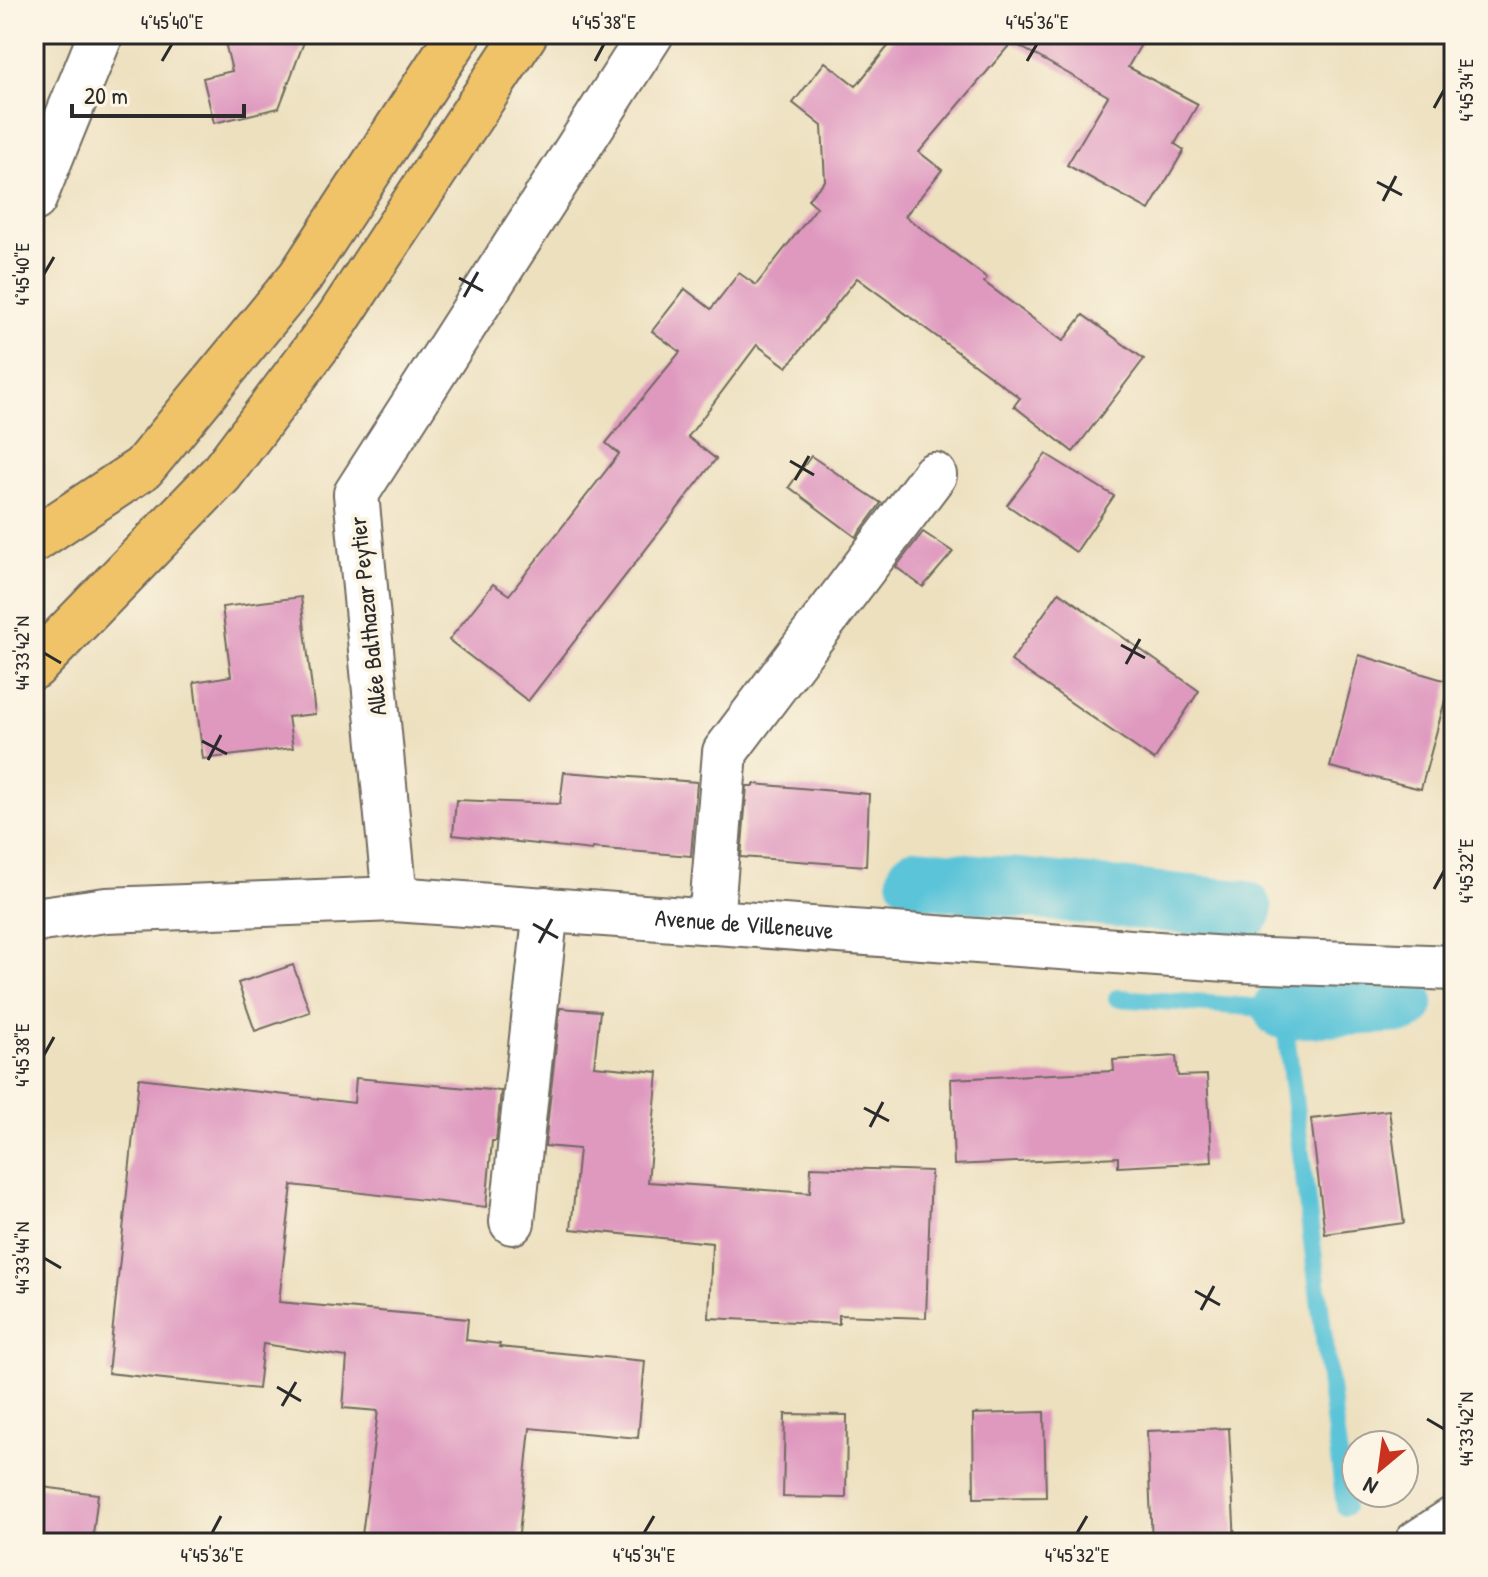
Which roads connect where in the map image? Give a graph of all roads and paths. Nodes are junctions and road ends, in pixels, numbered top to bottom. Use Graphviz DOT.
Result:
graph roads {
  1 [pos="101,34"];
  2 [pos="459,34"];
  3 [pos="525,34"];
  4 [pos="651,34"];
  5 [pos="34,199"];
  6 [pos="934,475"];
  7 [pos="34,540"];
  8 [pos="34,667"];
  9 [pos="395,899"];
  10 [pos="546,909"];
  11 [pos="34,920"];
  12 [pos="711,922"];
  13 [pos="1454,968"];
  14 [pos="512,1222"];
  15 [pos="1454,1519"];
  16 [pos="1417,1543"];
  1 -- 5 [label="street"];
  2 -- 7 [label="main road"];
  3 -- 8 [label="main road"];
  4 -- 9 [label="street, Allée Balthazar Peytier"];
  6 -- 12 [label="street"];
  9 -- 10 [label="street, Avenue de Villeneuve"];
  9 -- 11 [label="street, Avenue de Villeneuve"];
  10 -- 12 [label="street, Avenue de Villeneuve"];
  10 -- 14 [label="street"];
  12 -- 13 [label="street, Avenue de Villeneuve"];
  15 -- 16 [label="street"];
}
